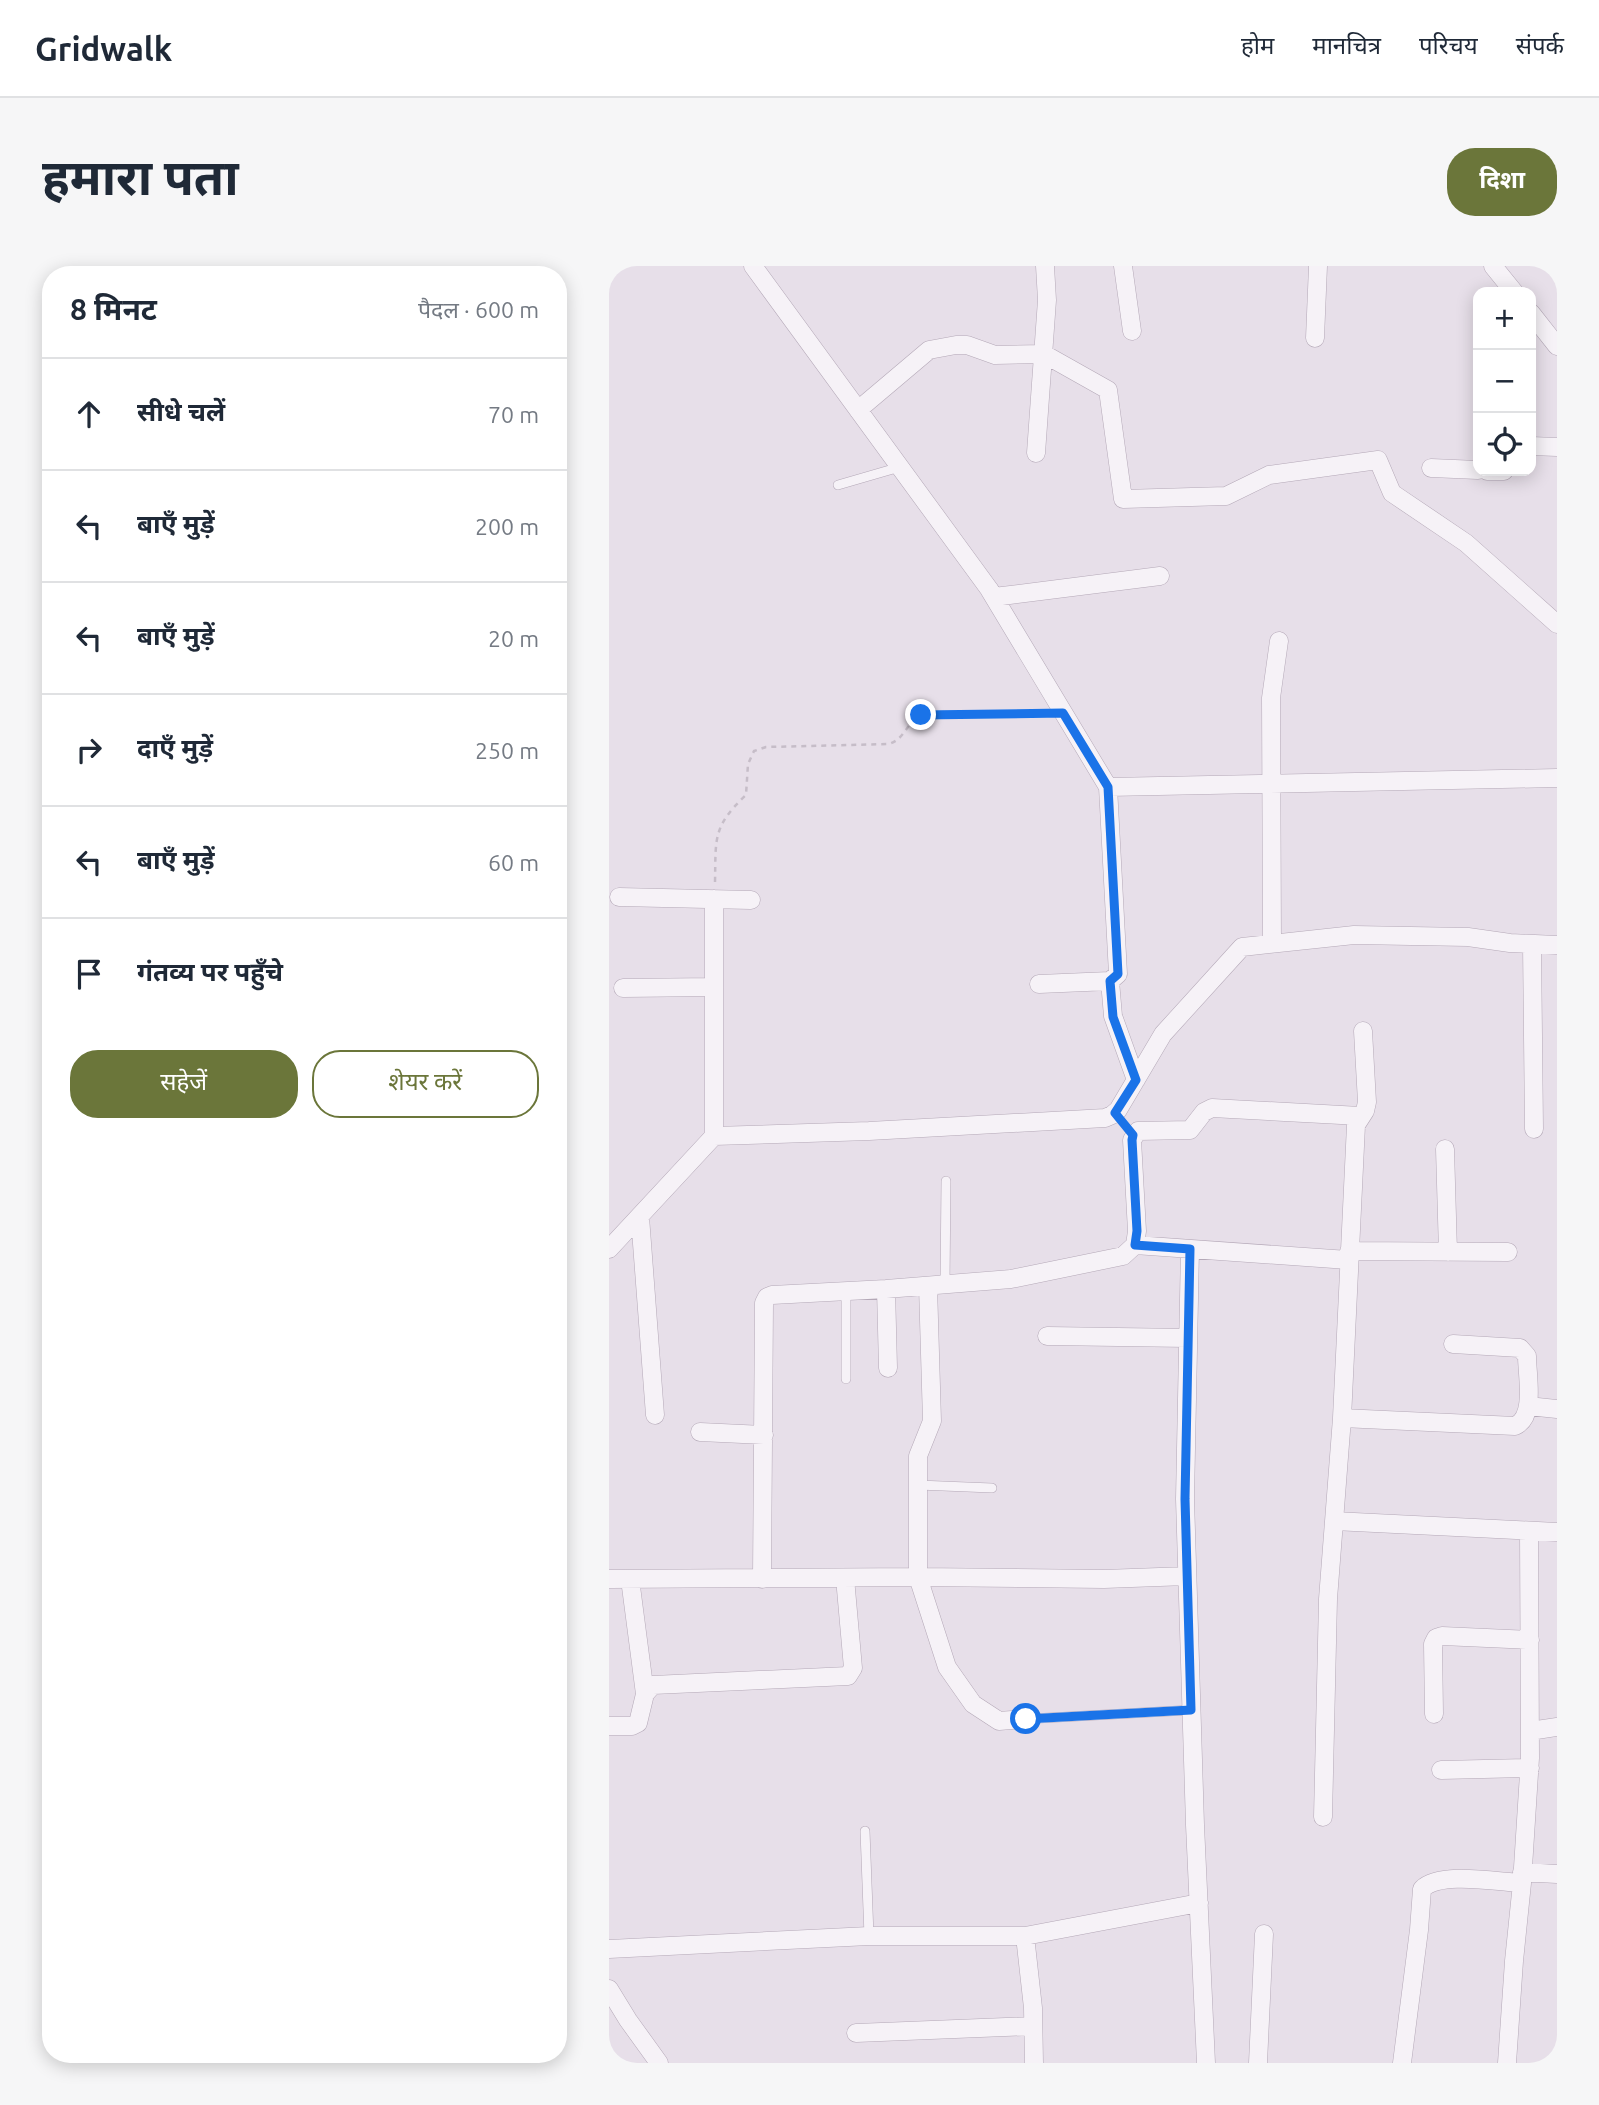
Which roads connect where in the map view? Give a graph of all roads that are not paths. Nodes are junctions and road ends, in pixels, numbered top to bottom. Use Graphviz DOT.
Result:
graph roads {
  1 [pos="753,266"];
  2 [pos="1045,266"];
  3 [pos="1123,266"];
  4 [pos="1318,266"];
  5 [pos="1493,266"];
  6 [pos="1510,287"];
  7 [pos="1536,319"];
  8 [pos="1132,331"];
  9 [pos="1315,338"];
  10 [pos="1557,346"];
  11 [pos="1044,354"];
  12 [pos="858,410"];
  13 [pos="1536,446"];
  14 [pos="1557,447"];
  15 [pos="1036,453"];
  16 [pos="900,467"];
  17 [pos="1431,467"];
  18 [pos="1473,470"];
  19 [pos="838,485"];
  20 [pos="1160,576"];
  21 [pos="994,597"];
  22 [pos="1557,624"];
  23 [pos="1279,641"];
  24 [pos="1557,778"];
  25 [pos="1271,784"];
  26 [pos="1108,787"];
  27 [pos="619,897"];
  28 [pos="715,899"];
  29 [pos="751,900"];
  30 [pos="1272,943"];
  31 [pos="1532,944"];
  32 [pos="1557,945"];
  33 [pos="1110,981"];
  34 [pos="1039,984"];
  35 [pos="714,987"];
  36 [pos="622,988"];
  37 [pos="1363,1031"];
  38 [pos="1136,1080"];
  39 [pos="1115,1113"];
  40 [pos="1360,1116"];
  41 [pos="1534,1129"];
  42 [pos="1133,1135"];
  43 [pos="714,1136"];
  44 [pos="1445,1149"];
  45 [pos="946,1181"];
  46 [pos="640,1217"];
  47 [pos="1135,1245"];
  48 [pos="609,1249"];
  49 [pos="1190,1249"];
  50 [pos="1448,1252"];
  51 [pos="1509,1252"];
  52 [pos="1349,1255"];
  53 [pos="937,1285"];
  54 [pos="885,1289"];
  55 [pos="846,1292"];
  56 [pos="1047,1336"];
  57 [pos="1188,1338"];
  58 [pos="1453,1344"];
  59 [pos="888,1367"];
  60 [pos="846,1379"];
  61 [pos="1528,1406"];
  62 [pos="1557,1409"];
  63 [pos="655,1415"];
  64 [pos="1342,1418"];
  65 [pos="699,1432"];
  66 [pos="764,1435"];
  67 [pos="918,1485"];
  68 [pos="992,1488"];
  69 [pos="1334,1521"];
  70 [pos="1529,1531"];
  71 [pos="1557,1532"];
  72 [pos="1187,1576"];
  73 [pos="918,1577"];
  74 [pos="845,1578"];
  75 [pos="609,1579"];
  76 [pos="630,1579"];
  77 [pos="762,1579"];
  78 [pos="1530,1640"];
  79 [pos="645,1694"];
  80 [pos="1191,1710"];
  81 [pos="1433,1714"];
  82 [pos="1026,1719"];
  83 [pos="609,1726"];
  84 [pos="1557,1727"];
  85 [pos="1530,1731"];
  86 [pos="1530,1768"];
  87 [pos="1441,1770"];
  88 [pos="1323,1817"];
  89 [pos="866,1831"];
  90 [pos="1557,1874"];
  91 [pos="1522,1877"];
  92 [pos="1199,1903"];
  93 [pos="1264,1934"];
  94 [pos="869,1936"];
  95 [pos="1025,1936"];
  96 [pos="609,1950"];
  97 [pos="609,1989"];
  98 [pos="1033,2026"];
  99 [pos="856,2033"];
  100 [pos="659,2063"];
  101 [pos="1034,2063"];
  102 [pos="1206,2063"];
  103 [pos="1258,2063"];
  104 [pos="1402,2063"];
  105 [pos="1507,2063"];
  1 -- 12 [label="street"];
  2 -- 11 [label="street"];
  3 -- 8 [label="street"];
  4 -- 9 [label="street"];
  5 -- 6 [label="street"];
  7 -- 10 [label="street"];
  11 -- 12 [label="street"];
  11 -- 15 [label="street"];
  11 -- 22 [label="street"];
  12 -- 16 [label="street"];
  13 -- 14 [label="street"];
  16 -- 19 [label="lane"];
  16 -- 21 [label="street"];
  17 -- 18 [label="street"];
  20 -- 21 [label="street"];
  21 -- 26 [label="street"];
  23 -- 25 [label="street"];
  24 -- 25 [label="street"];
  25 -- 26 [label="street"];
  25 -- 30 [label="street"];
  26 -- 33 [label="street"];
  27 -- 28 [label="street"];
  28 -- 29 [label="street"];
  28 -- 35 [label="street"];
  30 -- 31 [label="street"];
  30 -- 38 [label="street"];
  31 -- 32 [label="street"];
  31 -- 41 [label="street"];
  33 -- 34 [label="street"];
  33 -- 38 [label="street"];
  35 -- 36 [label="street"];
  35 -- 43 [label="street"];
  37 -- 40 [label="street"];
  38 -- 39 [label="street"];
  39 -- 42 [label="street"];
  39 -- 43 [label="street"];
  40 -- 42 [label="street"];
  40 -- 52 [label="street"];
  42 -- 47 [label="street"];
  43 -- 46 [label="street"];
  44 -- 50 [label="street"];
  45 -- 53 [label="lane"];
  46 -- 48 [label="street"];
  46 -- 63 [label="street"];
  47 -- 49 [label="street"];
  47 -- 53 [label="street"];
  49 -- 52 [label="street"];
  49 -- 57 [label="street"];
  50 -- 51 [label="street"];
  50 -- 52 [label="street"];
  52 -- 64 [label="street"];
  53 -- 54 [label="street"];
  53 -- 67 [label="street"];
  54 -- 55 [label="street"];
  54 -- 59 [label="street"];
  55 -- 60 [label="lane"];
  55 -- 66 [label="street"];
  56 -- 57 [label="street"];
  57 -- 72 [label="street"];
  58 -- 61 [label="street"];
  61 -- 62 [label="street"];
  61 -- 64 [label="street"];
  64 -- 69 [label="street"];
  65 -- 66 [label="street"];
  66 -- 77 [label="street"];
  67 -- 68 [label="lane"];
  67 -- 73 [label="street"];
  69 -- 70 [label="street"];
  69 -- 88 [label="street"];
  70 -- 71 [label="street"];
  70 -- 78 [label="street"];
  72 -- 73 [label="street"];
  72 -- 80 [label="street"];
  73 -- 74 [label="street"];
  73 -- 82 [label="street"];
  74 -- 77 [label="street"];
  74 -- 79 [label="street"];
  75 -- 76 [label="street"];
  76 -- 77 [label="street"];
  76 -- 79 [label="street"];
  78 -- 81 [label="street"];
  78 -- 85 [label="street"];
  79 -- 83 [label="street"];
  80 -- 82 [label="lane"];
  80 -- 92 [label="street"];
  84 -- 85 [label="street"];
  85 -- 86 [label="street"];
  86 -- 87 [label="street"];
  86 -- 91 [label="street"];
  89 -- 94 [label="lane"];
  90 -- 91 [label="street"];
  91 -- 104 [label="street"];
  91 -- 105 [label="street"];
  92 -- 95 [label="street"];
  92 -- 102 [label="street"];
  93 -- 103 [label="street"];
  94 -- 95 [label="street"];
  94 -- 96 [label="street"];
  95 -- 98 [label="street"];
  97 -- 100 [label="street"];
  98 -- 99 [label="street"];
  98 -- 101 [label="street"];
}
